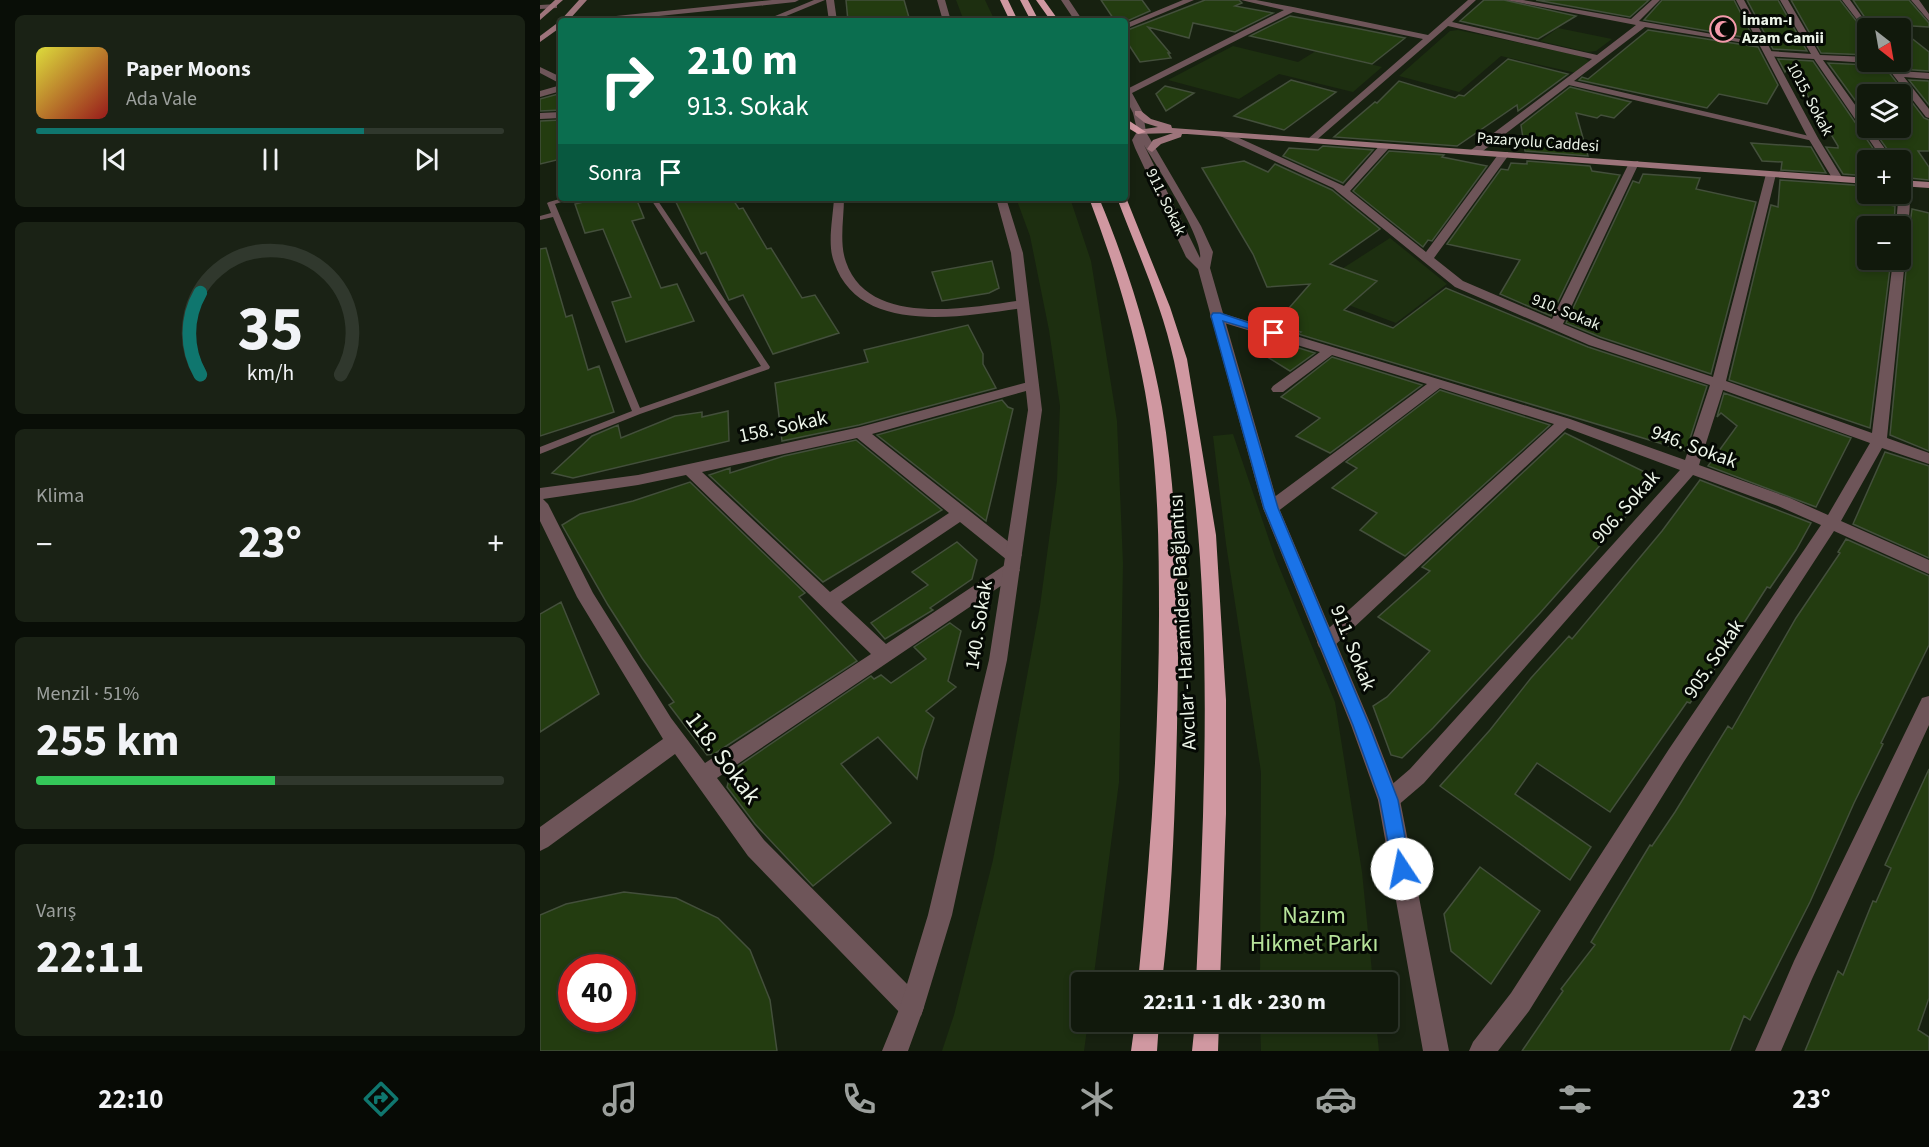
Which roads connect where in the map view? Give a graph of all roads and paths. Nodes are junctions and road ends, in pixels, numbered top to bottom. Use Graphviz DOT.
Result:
graph roads {
  1 [pos="583,0"];
  2 [pos="795,0"];
  3 [pos="821,0"];
  4 [pos="830,0"];
  5 [pos="941,0"];
  6 [pos="1004,0"];
  7 [pos="1024,0"];
  8 [pos="1040,0"];
  9 [pos="1065,0"];
  10 [pos="1190,0"];
  11 [pos="1245,0"];
  12 [pos="1472,0"];
  13 [pos="1510,0"];
  14 [pos="1656,0"];
  15 [pos="1740,0"];
  16 [pos="1784,0"];
  17 [pos="1846,0"];
  18 [pos="1915,0"];
  19 [pos="556,3"];
  20 [pos="540,7"];
  21 [pos="1293,9"];
  22 [pos="540,18"];
  23 [pos="567,18"];
  24 [pos="617,18"];
  25 [pos="775,18"];
  26 [pos="833,18"];
  27 [pos="946,18"];
  28 [pos="1013,18"];
  29 [pos="1033,18"];
  30 [pos="1050,18"];
  31 [pos="1077,18"];
  32 [pos="1858,18"];
  33 [pos="1929,19"];
  34 [pos="1633,22"];
  35 [pos="1446,23"];
  36 [pos="1643,24"];
  37 [pos="558,26"];
  38 [pos="1128,26"];
  39 [pos="1427,37"];
  40 [pos="540,40"];
  41 [pos="1767,49"];
  42 [pos="1816,57"];
  43 [pos="1599,58"];
  44 [pos="1857,59"];
  45 [pos="540,70"];
  46 [pos="1897,74"];
  47 [pos="1929,76"];
  48 [pos="558,79"];
  49 [pos="1569,82"];
  50 [pos="558,89"];
  51 [pos="1128,89"];
  52 [pos="540,94"];
  53 [pos="1128,94"];
  54 [pos="1926,106"];
  55 [pos="1138,113"];
  56 [pos="1929,114"];
  57 [pos="558,115"];
  58 [pos="540,116"];
  59 [pos="1128,124"];
  60 [pos="1141,132"];
  61 [pos="1207,133"];
  62 [pos="1223,134"];
  63 [pos="1813,138"];
  64 [pos="1313,140"];
  65 [pos="1385,146"];
  66 [pos="1152,149"];
  67 [pos="1881,150"];
  68 [pos="1475,152"];
  69 [pos="1504,154"];
  70 [pos="1634,163"];
  71 [pos="1771,174"];
  72 [pos="1838,179"];
  73 [pos="1857,180"];
  74 [pos="1911,183"];
  75 [pos="1929,185"];
  76 [pos="1344,192"];
  77 [pos="559,201"];
  78 [pos="655,201"];
  79 [pos="839,201"];
  80 [pos="1002,201"];
  81 [pos="1095,201"];
  82 [pos="1123,201"];
  83 [pos="555,214"];
  84 [pos="540,218"];
  85 [pos="1428,257"];
  86 [pos="1204,268"];
  87 [pos="1898,270"];
  88 [pos="1023,304"];
  89 [pos="1216,316"];
  90 [pos="1555,327"];
  91 [pos="1332,350"];
  92 [pos="1438,383"];
  93 [pos="1718,383"];
  94 [pos="1032,385"];
  95 [pos="1278,389"];
  96 [pos="637,412"];
  97 [pos="1565,422"];
  98 [pos="860,432"];
  99 [pos="1879,440"];
  100 [pos="540,451"];
  101 [pos="1929,459"];
  102 [pos="1691,467"];
  103 [pos="689,469"];
  104 [pos="540,494"];
  105 [pos="540,504"];
  106 [pos="1271,508"];
  107 [pos="961,513"];
  108 [pos="1831,523"];
  109 [pos="1012,563"];
  110 [pos="1929,567"];
  111 [pos="828,602"];
  112 [pos="1326,642"];
  113 [pos="885,655"];
  114 [pos="1929,704"];
  115 [pos="677,741"];
  116 [pos="703,776"];
  117 [pos="1389,800"];
  118 [pos="540,840"];
  119 [pos="1151,972"];
  120 [pos="1208,972"];
  121 [pos="912,1008"];
  122 [pos="1146,1032"];
  123 [pos="1206,1032"];
  124 [pos="895,1051"];
  125 [pos="1144,1051"];
  126 [pos="1205,1051"];
  127 [pos="1436,1051"];
  128 [pos="1482,1051"];
  129 [pos="1768,1051"];
  1 -- 23 [label="main road"];
  2 -- 24 [label="street"];
  3 -- 25 [label="street"];
  4 -- 26 [label="street"];
  5 -- 27 [label="street"];
  6 -- 28 [label="highway"];
  7 -- 29 [label="highway"];
  8 -- 30 [label="highway"];
  9 -- 31 [label="street"];
  10 -- 38 [label="street"];
  11 -- 21 [label="street"];
  12 -- 35 [label="street"];
  13 -- 34 [label="street"];
  14 -- 34 [label="street"];
  15 -- 41 [label="street, 1015. Sokak"];
  16 -- 42 [label="street"];
  17 -- 32 [label="street"];
  18 -- 33 [label="street"];
  19 -- 20 [label="street"];
  19 -- 22 [label="main road"];
  21 -- 39 [label="street"];
  21 -- 51 [label="street"];
  34 -- 36 [label="street"];
  35 -- 39 [label="street"];
  35 -- 43 [label="street"];
  36 -- 41 [label="street"];
  36 -- 43 [label="street"];
  37 -- 40 [label="main road"];
  39 -- 64 [label="street"];
  41 -- 42 [label="street"];
  41 -- 63 [label="street, 1015. Sokak"];
  42 -- 44 [label="street"];
  42 -- 67 [label="street"];
  43 -- 49 [label="street"];
  45 -- 48 [label="street"];
  46 -- 47 [label="street"];
  46 -- 54 [label="street"];
  49 -- 63 [label="street"];
  49 -- 68 [label="street"];
  50 -- 52 [label="street"];
  53 -- 55 [label="street, 911. Sokak"];
  54 -- 56 [label="street"];
  55 -- 60 [label="street, 911. Sokak"];
  55 -- 61 [label="main road"];
  57 -- 58 [label="street"];
  59 -- 60 [label="highway"];
  60 -- 61 [label="main road"];
  60 -- 66 [label="street, 911. Sokak"];
  60 -- 86 [label="street, 911. Sokak"];
  61 -- 62 [label="main road, Pazaryolu Caddesi"];
  61 -- 66 [label="main road"];
  62 -- 64 [label="main road, Pazaryolu Caddesi"];
  62 -- 76 [label="street, 910. Sokak"];
  63 -- 72 [label="street, 1015. Sokak"];
  64 -- 65 [label="main road, Pazaryolu Caddesi"];
  65 -- 68 [label="main road, Pazaryolu Caddesi"];
  65 -- 76 [label="street"];
  66 -- 86 [label="street, 911. Sokak"];
  68 -- 69 [label="main road, Pazaryolu Caddesi"];
  69 -- 70 [label="main road, Pazaryolu Caddesi"];
  69 -- 85 [label="street"];
  70 -- 71 [label="main road, Pazaryolu Caddesi"];
  70 -- 90 [label="street"];
  71 -- 72 [label="main road, Pazaryolu Caddesi"];
  71 -- 93 [label="street, 906. Sokak"];
  72 -- 73 [label="main road, Pazaryolu Caddesi"];
  74 -- 75 [label="main road"];
  76 -- 85 [label="street, 910. Sokak"];
  77 -- 83 [label="lane"];
  78 -- 96 [label="lane"];
  79 -- 88 [label="street"];
  80 -- 88 [label="street, 140. Sokak"];
  81 -- 119 [label="highway, Avcılar - Haramidere Bağlantısı"];
  82 -- 120 [label="highway, Avcılar - Haramidere Bağlantısı"];
  83 -- 84 [label="lane"];
  83 -- 96 [label="lane"];
  85 -- 90 [label="street, 910. Sokak"];
  86 -- 89 [label="street, 911. Sokak"];
  87 -- 99 [label="street, 905. Sokak"];
  88 -- 94 [label="street, 140. Sokak"];
  89 -- 91 [label="street, 946. Sokak"];
  89 -- 106 [label="street, 911. Sokak"];
  90 -- 93 [label="street, 910. Sokak"];
  91 -- 92 [label="street, 946. Sokak"];
  91 -- 95 [label="street"];
  92 -- 97 [label="street, 946. Sokak"];
  92 -- 106 [label="street"];
  93 -- 99 [label="street, 910. Sokak"];
  93 -- 102 [label="street, 906. Sokak"];
  94 -- 98 [label="street, 158. Sokak"];
  94 -- 109 [label="street, 140. Sokak"];
  96 -- 100 [label="lane"];
  97 -- 102 [label="street, 946. Sokak"];
  97 -- 112 [label="street"];
  98 -- 103 [label="street, 158. Sokak"];
  98 -- 107 [label="street"];
  99 -- 101 [label="street, 910. Sokak"];
  99 -- 108 [label="street, 905. Sokak"];
  102 -- 108 [label="street, 946. Sokak"];
  102 -- 117 [label="street, 906. Sokak"];
  103 -- 104 [label="street, 158. Sokak"];
  103 -- 111 [label="street"];
  105 -- 115 [label="street, 118. Sokak"];
  106 -- 112 [label="street, 911. Sokak"];
  107 -- 109 [label="street"];
  107 -- 111 [label="street"];
  108 -- 110 [label="street, 946. Sokak"];
  108 -- 128 [label="street, 905. Sokak"];
  109 -- 113 [label="street"];
  109 -- 121 [label="street, 140. Sokak"];
  111 -- 113 [label="street"];
  112 -- 117 [label="street, 911. Sokak"];
  113 -- 116 [label="street"];
  114 -- 129 [label="street"];
  115 -- 116 [label="street, 118. Sokak"];
  115 -- 118 [label="street"];
  116 -- 121 [label="street, 118. Sokak"];
  117 -- 127 [label="street, 911. Sokak"];
  121 -- 124 [label="street, 140. Sokak"];
  122 -- 125 [label="highway"];
  123 -- 126 [label="highway"];
}
